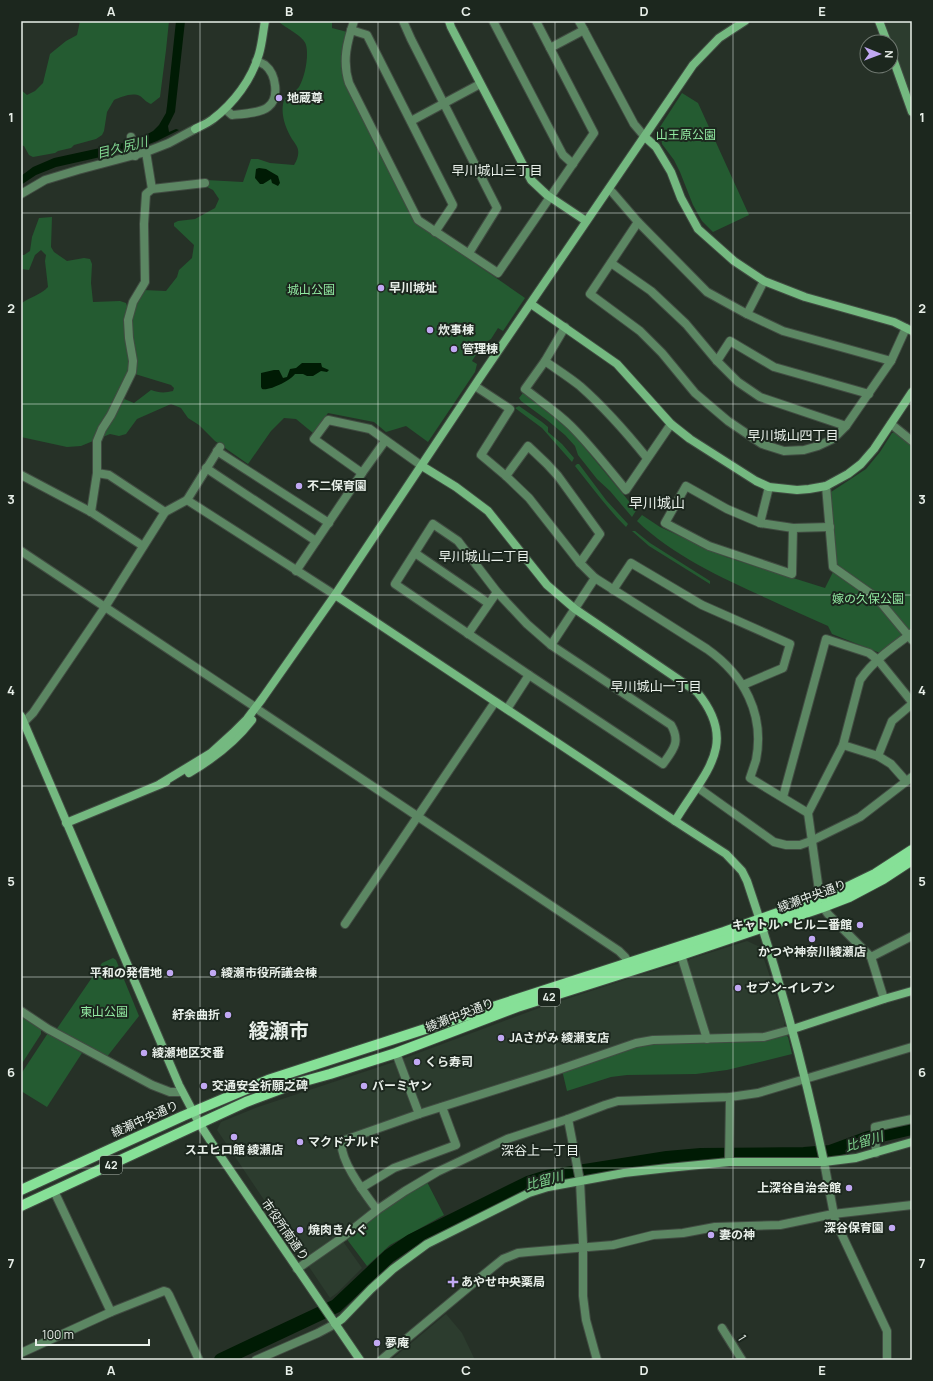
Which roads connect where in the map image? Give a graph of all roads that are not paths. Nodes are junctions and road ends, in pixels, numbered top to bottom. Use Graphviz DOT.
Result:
graph roads {
  1 [pos="264,21"];
  2 [pos="354,21"];
  3 [pos="403,21"];
  4 [pos="450,21"];
  5 [pos="493,21"];
  6 [pos="536,21"];
  7 [pos="579,21"];
  8 [pos="745,21"];
  9 [pos="879,21"];
  10 [pos="351,30"];
  11 [pos="584,30"];
  12 [pos="884,34"];
  13 [pos="550,48"];
  14 [pos="256,61"];
  15 [pos="898,74"];
  16 [pos="480,84"];
  17 [pos="444,104"];
  18 [pos="225,109"];
  19 [pos="912,112"];
  20 [pos="411,121"];
  21 [pos="645,137"];
  22 [pos="131,138"];
  23 [pos="146,152"];
  24 [pos="135,154"];
  25 [pos="573,164"];
  26 [pos="205,183"];
  27 [pos="152,189"];
  28 [pos="609,189"];
  29 [pos="21,194"];
  30 [pos="550,197"];
  31 [pos="586,221"];
  32 [pos="638,222"];
  33 [pos="435,232"];
  34 [pos="468,254"];
  35 [pos="611,263"];
  36 [pos="764,281"];
  37 [pos="530,304"];
  38 [pos="747,314"];
  39 [pos="565,327"];
  40 [pos="909,329"];
  41 [pos="545,361"];
  42 [pos="717,361"];
  43 [pos="891,361"];
  44 [pos="475,386"];
  45 [pos="912,393"];
  46 [pos="869,394"];
  47 [pos="671,424"];
  48 [pos="891,424"];
  49 [pos="846,426"];
  50 [pos="385,441"];
  51 [pos="912,441"];
  52 [pos="647,458"];
  53 [pos="422,466"];
  54 [pos="206,468"];
  55 [pos="97,473"];
  56 [pos="362,473"];
  57 [pos="21,475"];
  58 [pos="506,476"];
  59 [pos="826,486"];
  60 [pos="769,487"];
  61 [pos="187,500"];
  62 [pos="91,512"];
  63 [pos="165,512"];
  64 [pos="329,523"];
  65 [pos="760,523"];
  66 [pos="830,527"];
  67 [pos="793,528"];
  68 [pos="316,541"];
  69 [pos="143,546"];
  70 [pos="21,551"];
  71 [pos="415,553"];
  72 [pos="580,563"];
  73 [pos="296,571"];
  74 [pos="595,578"];
  75 [pos="613,590"];
  76 [pos="497,592"];
  77 [pos="336,595"];
  78 [pos="488,604"];
  79 [pos="104,607"];
  80 [pos="575,610"];
  81 [pos="468,634"];
  82 [pos="911,636"];
  83 [pos="551,645"];
  84 [pos="878,660"];
  85 [pos="529,675"];
  86 [pos="743,685"];
  87 [pos="495,702"];
  88 [pos="912,703"];
  89 [pos="258,709"];
  90 [pos="507,709"];
  91 [pos="22,719"];
  92 [pos="843,745"];
  93 [pos="878,756"];
  94 [pos="909,779"];
  95 [pos="697,787"];
  96 [pos="783,797"];
  97 [pos="808,813"];
  98 [pos="417,816"];
  99 [pos="675,821"];
  100 [pos="66,823"];
  101 [pos="811,841"];
  102 [pos="912,850"];
  103 [pos="912,860"];
  104 [pos="822,903"];
  105 [pos="761,923"];
  106 [pos="344,924"];
  107 [pos="912,936"];
  108 [pos="681,955"];
  109 [pos="871,957"];
  110 [pos="628,962"];
  111 [pos="912,991"];
  112 [pos="884,999"];
  113 [pos="21,1011"];
  114 [pos="793,1029"];
  115 [pos="707,1039"];
  116 [pos="912,1047"];
  117 [pos="396,1053"];
  118 [pos="805,1080"];
  119 [pos="181,1088"];
  120 [pos="730,1097"];
  121 [pos="442,1107"];
  122 [pos="193,1111"];
  123 [pos="419,1114"];
  124 [pos="568,1118"];
  125 [pos="912,1119"];
  126 [pos="199,1123"];
  127 [pos="912,1142"];
  128 [pos="876,1154"];
  129 [pos="729,1160"];
  130 [pos="823,1160"];
  131 [pos="579,1178"];
  132 [pos="361,1188"];
  133 [pos="21,1190"];
  134 [pos="54,1191"];
  135 [pos="912,1205"];
  136 [pos="21,1206"];
  137 [pos="376,1210"];
  138 [pos="832,1214"];
  139 [pos="584,1247"];
  140 [pos="297,1269"];
  141 [pos="111,1312"];
  142 [pos="335,1324"];
  143 [pos="722,1328"];
  144 [pos="21,1353"];
  145 [pos="199,1360"];
  146 [pos="256,1360"];
  147 [pos="360,1360"];
  148 [pos="381,1360"];
  149 [pos="597,1360"];
  150 [pos="742,1360"];
  151 [pos="887,1360"];
  1 -- 14 [label="street"];
  2 -- 10 [label="street"];
  3 -- 17 [label="street"];
  4 -- 16 [label="street"];
  5 -- 25 [label="street"];
  6 -- 13 [label="street"];
  7 -- 11 [label="street"];
  8 -- 21 [label="street"];
  9 -- 12 [label="street"];
  10 -- 20 [label="street"];
  10 -- 33 [label="street"];
  11 -- 13 [label="street"];
  11 -- 21 [label="street"];
  13 -- 25 [label="street"];
  14 -- 18 [label="street"];
  14 -- 18 [label="street"];
  15 -- 19 [label="street"];
  16 -- 17 [label="street"];
  16 -- 30 [label="street"];
  17 -- 20 [label="street"];
  17 -- 34 [label="street"];
  18 -- 23 [label="street"];
  20 -- 33 [label="street"];
  21 -- 28 [label="street"];
  21 -- 36 [label="street"];
  22 -- 24 [label="street"];
  23 -- 24 [label="street"];
  23 -- 27 [label="street"];
  24 -- 29 [label="street"];
  25 -- 30 [label="street"];
  26 -- 27 [label="street"];
  27 -- 55 [label="street"];
  28 -- 31 [label="street"];
  28 -- 32 [label="street"];
  30 -- 31 [label="street"];
  30 -- 34 [label="street"];
  31 -- 37 [label="street"];
  32 -- 35 [label="street"];
  32 -- 38 [label="street"];
  33 -- 34 [label="street"];
  35 -- 42 [label="street"];
  35 -- 49 [label="street"];
  36 -- 38 [label="street"];
  36 -- 40 [label="street"];
  37 -- 39 [label="street"];
  37 -- 44 [label="street"];
  38 -- 43 [label="street"];
  39 -- 41 [label="street"];
  39 -- 47 [label="street"];
  40 -- 43 [label="street"];
  41 -- 52 [label="street"];
  41 -- 52 [label="street"];
  42 -- 46 [label="street"];
  42 -- 49 [label="street"];
  43 -- 46 [label="street"];
  44 -- 53 [label="street"];
  44 -- 58 [label="street"];
  45 -- 48 [label="street"];
  46 -- 49 [label="street"];
  47 -- 52 [label="street"];
  47 -- 60 [label="street"];
  48 -- 51 [label="street"];
  48 -- 59 [label="street"];
  50 -- 53 [label="street"];
  50 -- 56 [label="street"];
  50 -- 56 [label="street"];
  53 -- 77 [label="street"];
  53 -- 80 [label="street"];
  54 -- 61 [label="street"];
  54 -- 64 [label="street"];
  54 -- 68 [label="street"];
  55 -- 62 [label="street"];
  55 -- 63 [label="street"];
  56 -- 64 [label="street"];
  57 -- 62 [label="street"];
  58 -- 72 [label="street"];
  58 -- 72 [label="street"];
  59 -- 60 [label="street"];
  59 -- 66 [label="street"];
  60 -- 65 [label="street"];
  61 -- 63 [label="street"];
  61 -- 73 [label="street"];
  62 -- 69 [label="street"];
  63 -- 69 [label="street"];
  64 -- 68 [label="street"];
  65 -- 67 [label="street"];
  65 -- 67 [label="street"];
  66 -- 67 [label="street"];
  66 -- 82 [label="street"];
  68 -- 73 [label="street"];
  69 -- 79 [label="street"];
  70 -- 79 [label="street"];
  71 -- 76 [label="street"];
  71 -- 78 [label="street"];
  71 -- 81 [label="street"];
  72 -- 74 [label="street"];
  73 -- 77 [label="street"];
  74 -- 75 [label="street"];
  74 -- 80 [label="street"];
  75 -- 86 [label="street"];
  75 -- 86 [label="street"];
  76 -- 78 [label="street"];
  76 -- 83 [label="street"];
  77 -- 87 [label="street"];
  77 -- 89 [label="street"];
  78 -- 81 [label="street"];
  79 -- 89 [label="street"];
  79 -- 91 [label="street"];
  80 -- 83 [label="street"];
  80 -- 95 [label="street"];
  81 -- 85 [label="street"];
  82 -- 84 [label="street"];
  83 -- 85 [label="street"];
  84 -- 88 [label="street"];
  84 -- 92 [label="street"];
  84 -- 96 [label="street"];
  85 -- 90 [label="street"];
  86 -- 96 [label="street"];
  87 -- 90 [label="street"];
  87 -- 98 [label="street"];
  88 -- 93 [label="street"];
  89 -- 98 [label="street"];
  89 -- 100 [label="street"];
  90 -- 99 [label="street"];
  91 -- 100 [label="street, 市役所南通り"];
  92 -- 93 [label="street"];
  92 -- 97 [label="street"];
  93 -- 94 [label="street"];
  94 -- 101 [label="street"];
  95 -- 99 [label="street"];
  95 -- 101 [label="street"];
  96 -- 97 [label="street"];
  97 -- 101 [label="street"];
  98 -- 106 [label="street"];
  98 -- 110 [label="street"];
  99 -- 105 [label="street"];
  100 -- 119 [label="street, 市役所南通り"];
  101 -- 104 [label="street"];
  102 -- 104 [label="main road, 綾瀬中央通り / 42"];
  103 -- 104 [label="main road, 綾瀬中央通り / 42"];
  104 -- 105 [label="main road, 綾瀬中央通り / 42"];
  104 -- 109 [label="street"];
  105 -- 108 [label="main road, 綾瀬中央通り / 42"];
  105 -- 110 [label="main road, 綾瀬中央通り / 42"];
  105 -- 114 [label="street"];
  107 -- 109 [label="street"];
  108 -- 115 [label="street"];
  108 -- 117 [label="main road, 綾瀬中央通り / 42"];
  109 -- 112 [label="street"];
  110 -- 122 [label="main road, 綾瀬中央通り / 42"];
  111 -- 112 [label="street"];
  112 -- 114 [label="street"];
  113 -- 119 [label="street"];
  114 -- 115 [label="street"];
  114 -- 118 [label="street"];
  115 -- 121 [label="street"];
  116 -- 118 [label="street"];
  117 -- 123 [label="street"];
  117 -- 126 [label="main road, 綾瀬中央通り / 42"];
  118 -- 120 [label="street"];
  118 -- 130 [label="street"];
  119 -- 122 [label="street, 市役所南通り"];
  120 -- 124 [label="street"];
  120 -- 129 [label="street"];
  121 -- 123 [label="street"];
  121 -- 132 [label="street"];
  122 -- 126 [label="street, 市役所南通り"];
  122 -- 133 [label="main road, 綾瀬中央通り / 42"];
  123 -- 132 [label="street"];
  124 -- 131 [label="street"];
  124 -- 137 [label="street"];
  125 -- 128 [label="street"];
  126 -- 134 [label="main road, 綾瀬中央通り / 42"];
  126 -- 140 [label="street, 市役所南通り"];
  127 -- 128 [label="street"];
  128 -- 130 [label="street"];
  129 -- 130 [label="street"];
  129 -- 131 [label="street"];
  130 -- 138 [label="street"];
  131 -- 139 [label="street"];
  131 -- 142 [label="street"];
  132 -- 137 [label="street"];
  134 -- 136 [label="main road, 綾瀬中央通り / 42"];
  134 -- 141 [label="street"];
  135 -- 138 [label="street"];
  137 -- 140 [label="street"];
  138 -- 139 [label="street"];
  138 -- 151 [label="street"];
  139 -- 148 [label="street"];
  139 -- 149 [label="street"];
  140 -- 142 [label="street, 市役所南通り"];
  141 -- 144 [label="street"];
  141 -- 145 [label="street"];
  142 -- 146 [label="street"];
  142 -- 147 [label="street, 市役所南通り"];
  143 -- 150 [label="street, 1"];
}
